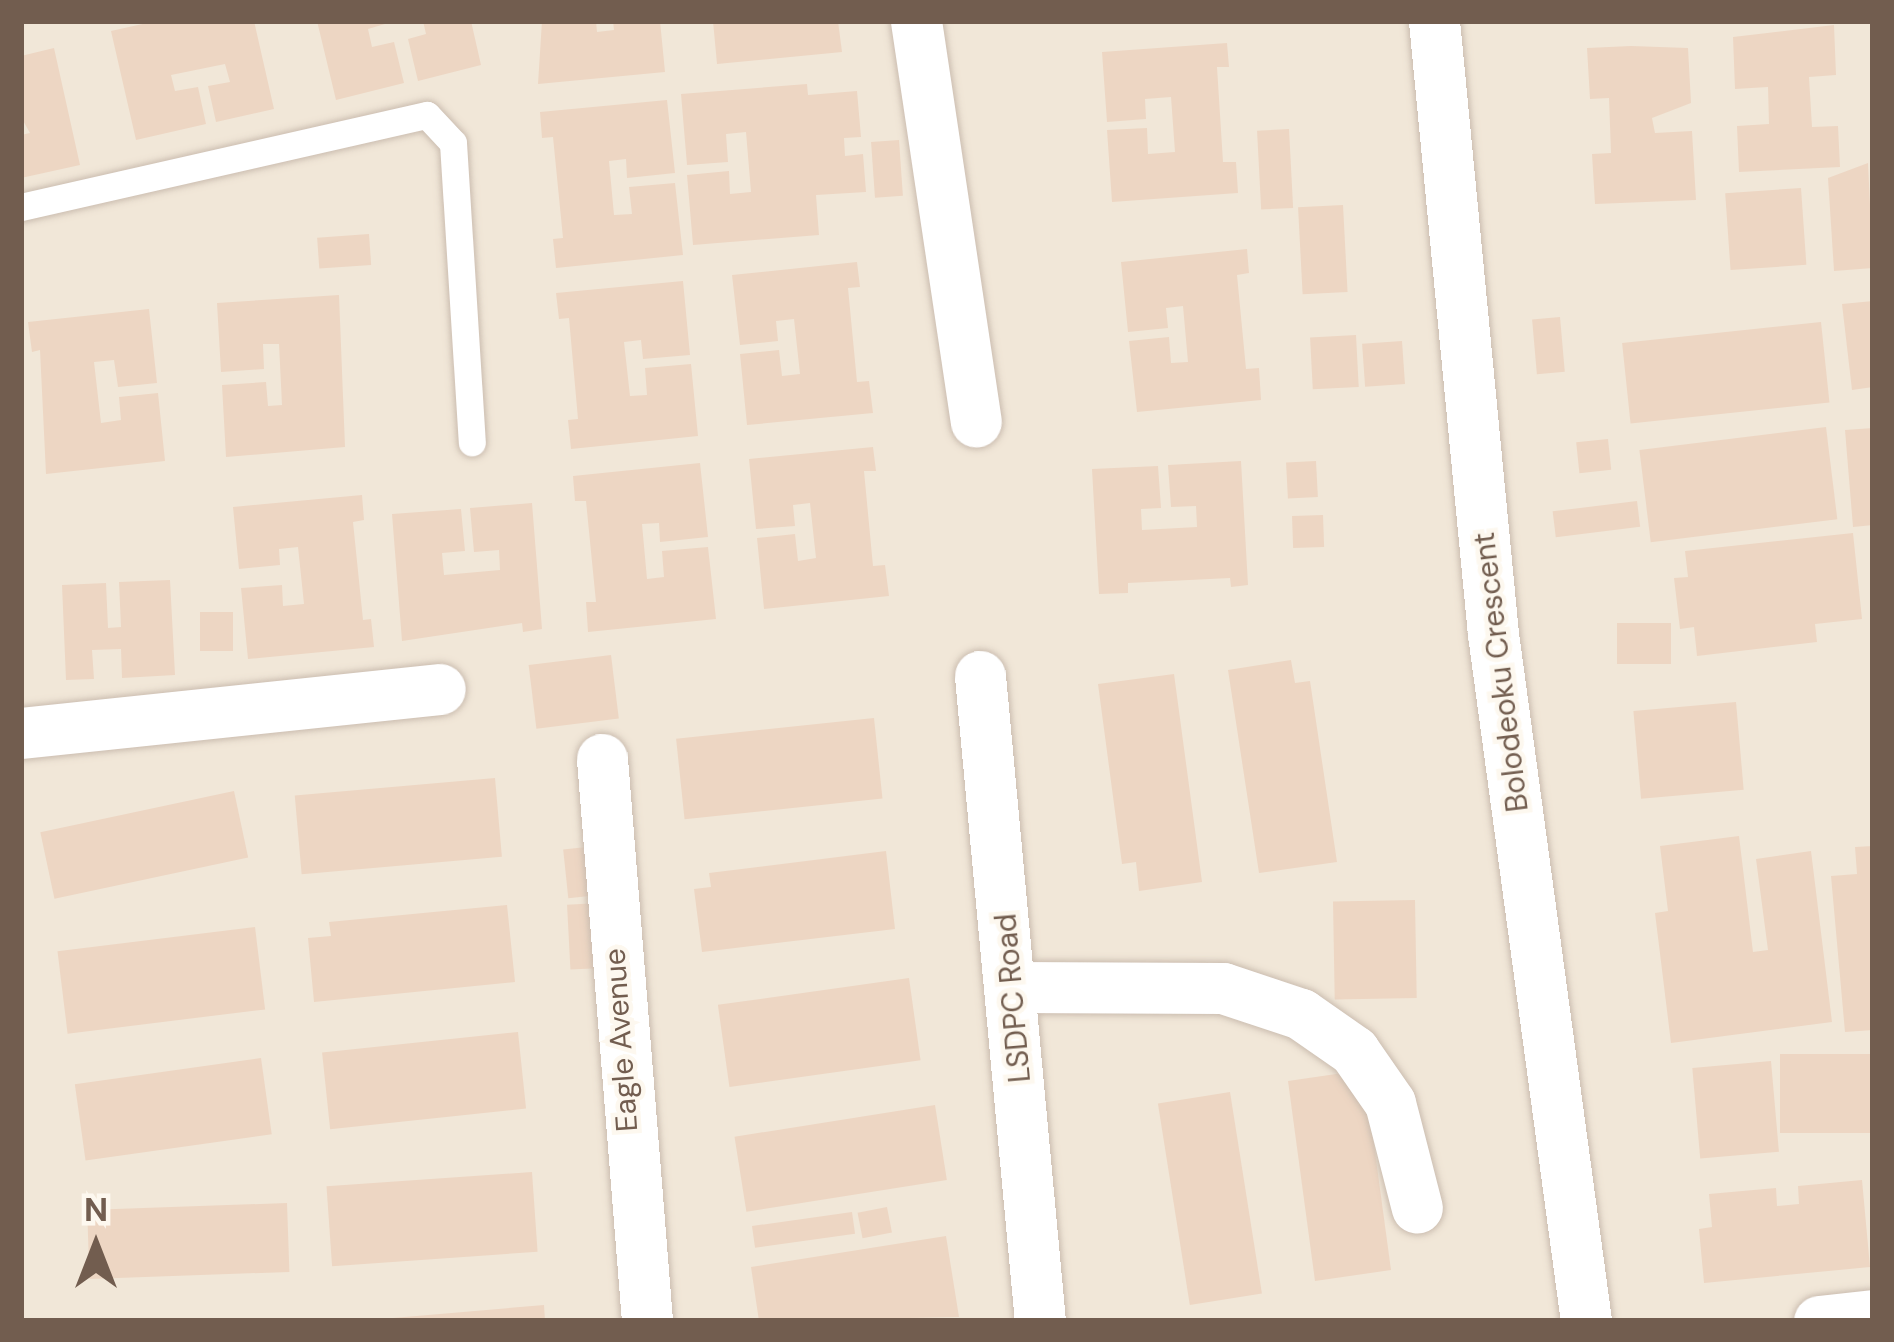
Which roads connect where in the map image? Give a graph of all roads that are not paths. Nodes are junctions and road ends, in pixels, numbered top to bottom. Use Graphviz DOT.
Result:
graph roads {
  1 [pos="916,21"];
  2 [pos="1434,21"];
  3 [pos="21,207"];
  4 [pos="976,422"];
  5 [pos="472,442"];
  6 [pos="980,676"];
  7 [pos="440,689"];
  8 [pos="21,733"];
  9 [pos="602,759"];
  10 [pos="1013,987"];
  11 [pos="1417,1208"];
  12 [pos="1873,1315"];
  13 [pos="647,1321"];
  14 [pos="1040,1321"];
  15 [pos="1586,1321"];
  16 [pos="1819,1321"];
  1 -- 4 [label="street"];
  2 -- 15 [label="street, Bolodeoku Crescent"];
  3 -- 5 [label="lane"];
  6 -- 10 [label="street, LSDPC Road"];
  7 -- 8 [label="street"];
  9 -- 13 [label="street, Eagle Avenue"];
  10 -- 11 [label="street"];
  10 -- 14 [label="street, LSDPC Road"];
  12 -- 16 [label="street"];
}
